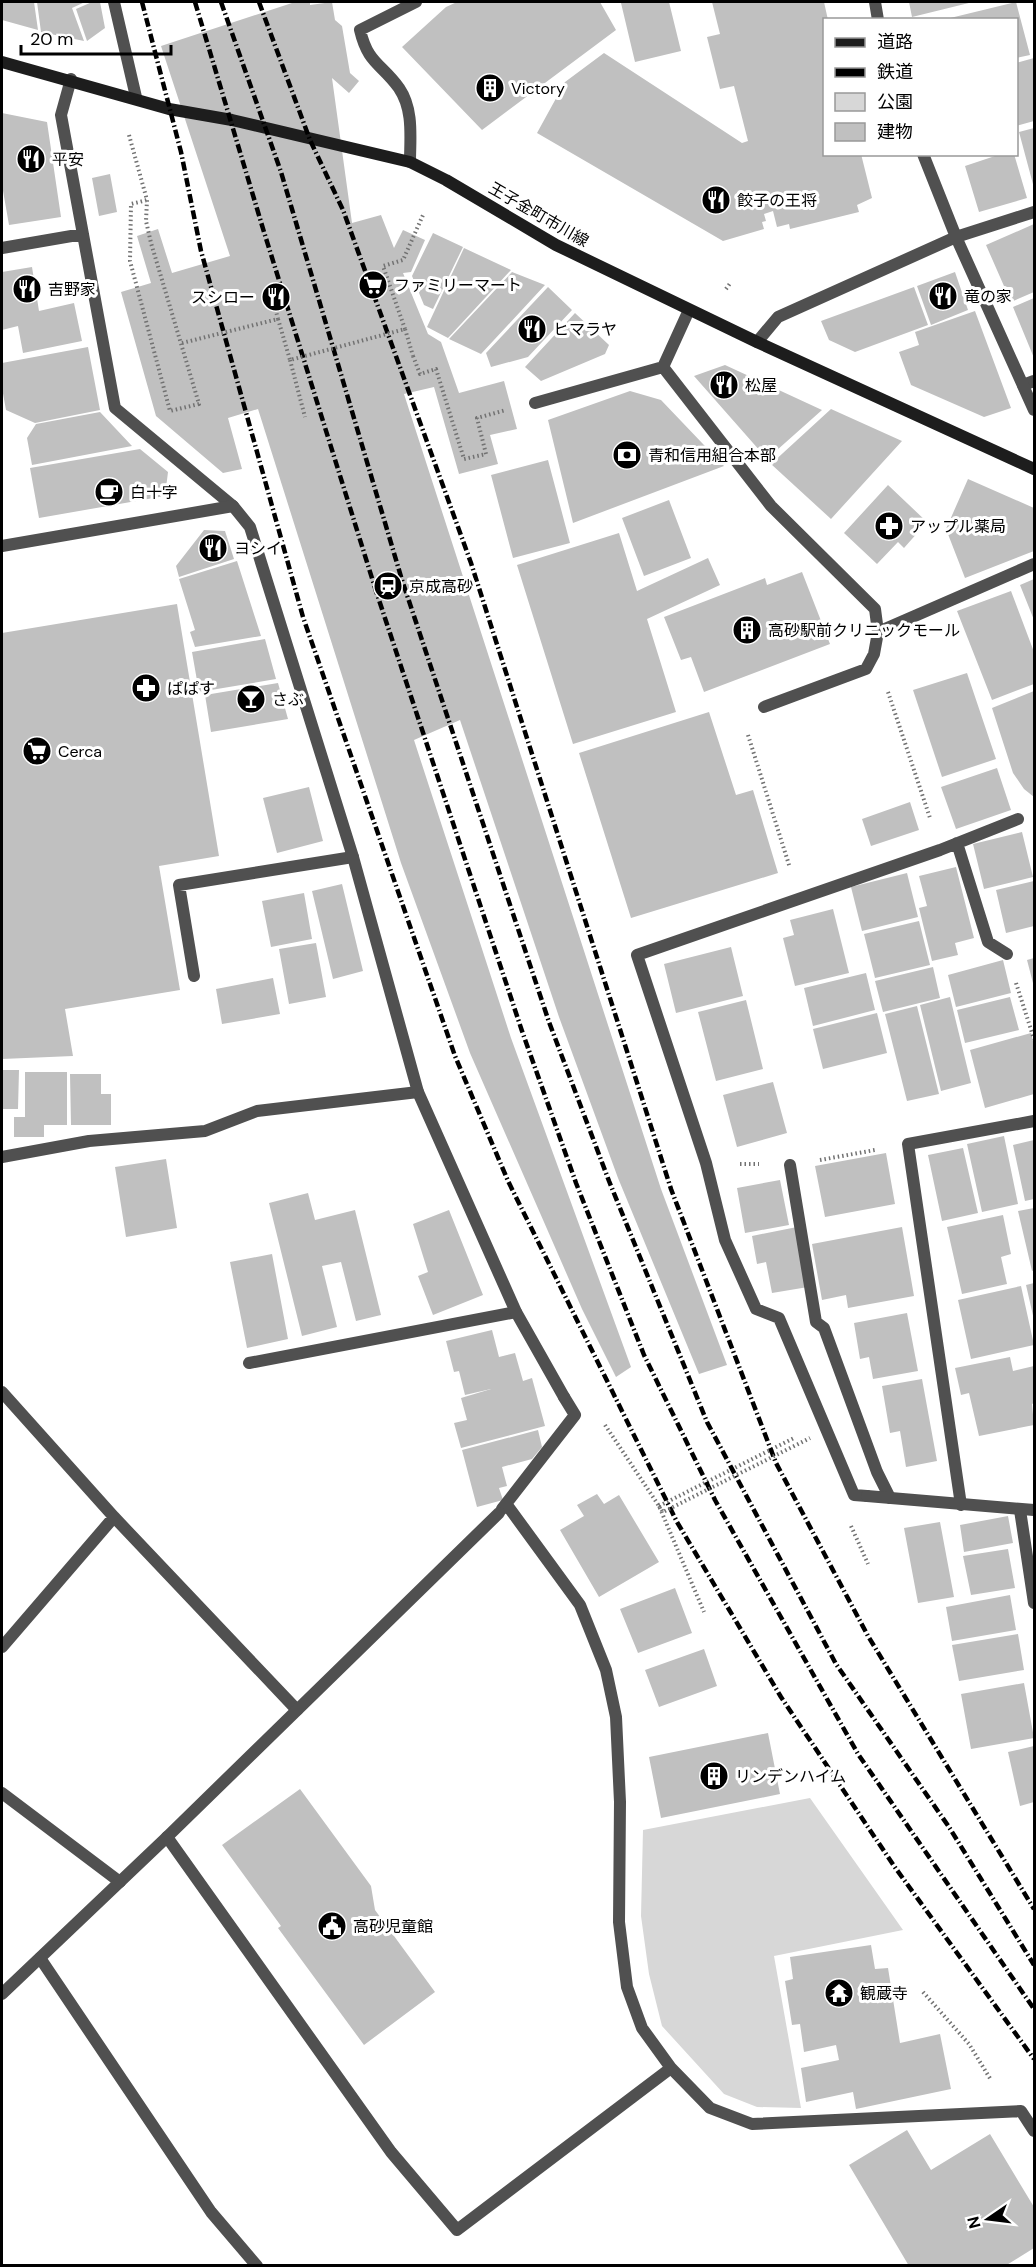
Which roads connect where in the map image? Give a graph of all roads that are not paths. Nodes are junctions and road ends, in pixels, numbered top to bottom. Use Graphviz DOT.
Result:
graph roads {
  1 [pos="114,2"];
  2 [pos="416,2"];
  3 [pos="875,2"];
  4 [pos="878,18"];
  5 [pos="2,62"];
  6 [pos="70,80"];
  7 [pos="136,97"];
  8 [pos="925,156"];
  9 [pos="410,162"];
  10 [pos="1035,212"];
  11 [pos="83,234"];
  12 [pos="956,237"];
  13 [pos="2,248"];
  14 [pos="689,310"];
  15 [pos="757,342"];
  16 [pos="663,367"];
  17 [pos="1029,383"];
  18 [pos="535,403"];
  19 [pos="1035,411"];
  20 [pos="1035,469"];
  21 [pos="233,506"];
  22 [pos="2,546"];
  23 [pos="1035,564"];
  24 [pos="878,632"];
  25 [pos="764,707"];
  26 [pos="1018,819"];
  27 [pos="957,843"];
  28 [pos="353,857"];
  29 [pos="1007,954"];
  30 [pos="194,976"];
  31 [pos="418,1092"];
  32 [pos="1035,1121"];
  33 [pos="2,1157"];
  34 [pos="790,1165"];
  35 [pos="516,1312"];
  36 [pos="249,1363"];
  37 [pos="2,1392"];
  38 [pos="890,1498"];
  39 [pos="961,1505"];
  40 [pos="503,1509"];
  41 [pos="1020,1510"];
  42 [pos="1035,1510"];
  43 [pos="114,1517"];
  44 [pos="1035,1603"];
  45 [pos="2,1647"];
  46 [pos="297,1710"];
  47 [pos="2,1793"];
  48 [pos="167,1837"];
  49 [pos="120,1882"];
  50 [pos="40,1958"];
  51 [pos="2,1994"];
  52 [pos="671,2068"];
  53 [pos="1035,2131"];
  54 [pos="258,2265"];
  1 -- 7 [label="street"];
  2 -- 9 [label="street"];
  3 -- 4 [label="street"];
  5 -- 6 [label="main road, 王子金町市川線"];
  6 -- 7 [label="main road, 王子金町市川線"];
  6 -- 11 [label="street"];
  7 -- 9 [label="main road, 王子金町市川線"];
  8 -- 12 [label="street"];
  9 -- 14 [label="main road, 王子金町市川線"];
  10 -- 12 [label="street"];
  11 -- 13 [label="street"];
  11 -- 21 [label="street"];
  12 -- 15 [label="street"];
  12 -- 17 [label="street"];
  14 -- 15 [label="main road, 王子金町市川線"];
  14 -- 16 [label="street"];
  15 -- 20 [label="main road, 王子金町市川線"];
  16 -- 18 [label="street"];
  16 -- 24 [label="street"];
  17 -- 19 [label="street"];
  21 -- 22 [label="street"];
  21 -- 28 [label="street"];
  23 -- 24 [label="street"];
  24 -- 25 [label="street"];
  26 -- 27 [label="street"];
  27 -- 29 [label="street"];
  27 -- 38 [label="street"];
  28 -- 30 [label="street"];
  28 -- 31 [label="street"];
  31 -- 33 [label="street"];
  31 -- 35 [label="street"];
  32 -- 39 [label="street"];
  34 -- 38 [label="street"];
  35 -- 36 [label="street"];
  35 -- 40 [label="street"];
  37 -- 43 [label="street"];
  38 -- 39 [label="street"];
  39 -- 41 [label="street"];
  40 -- 46 [label="street"];
  40 -- 52 [label="street"];
  41 -- 42 [label="street"];
  41 -- 44 [label="street"];
  43 -- 45 [label="street"];
  43 -- 46 [label="street"];
  46 -- 48 [label="street"];
  47 -- 49 [label="street"];
  48 -- 49 [label="street"];
  48 -- 52 [label="street"];
  49 -- 50 [label="street"];
  50 -- 51 [label="street"];
  50 -- 54 [label="street"];
  52 -- 53 [label="street"];
}
